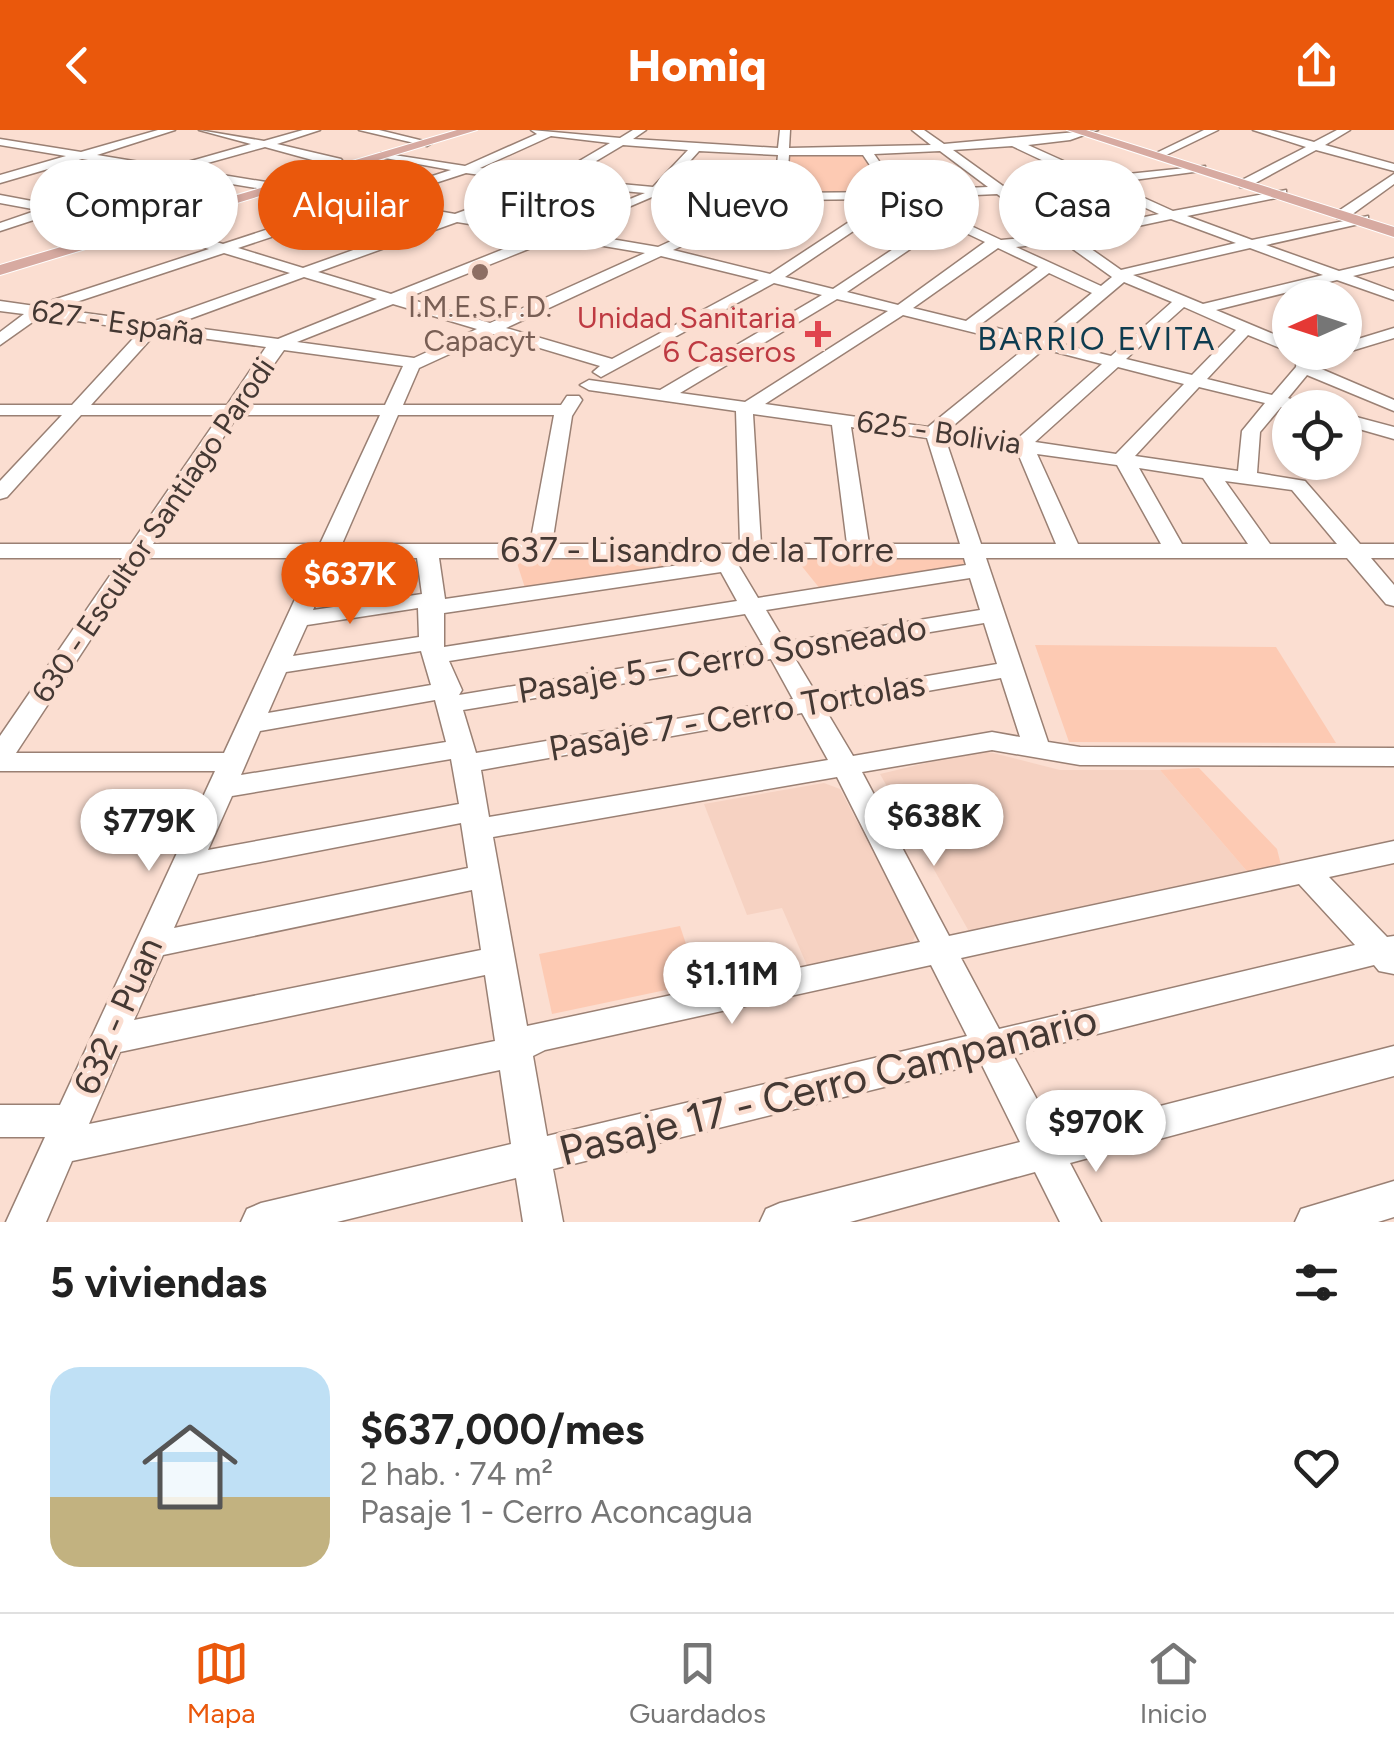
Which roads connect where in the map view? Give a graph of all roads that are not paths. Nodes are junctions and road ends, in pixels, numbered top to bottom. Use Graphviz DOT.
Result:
graph roads {
  1 [pos="170,130"];
  2 [pos="204,130"];
  3 [pos="315,130"];
  4 [pos="360,130"];
  5 [pos="471,130"];
  6 [pos="529,130"];
  7 [pos="640,130"];
  8 [pos="785,130"];
  9 [pos="917,130"];
  10 [pos="1212,130"];
  11 [pos="1258,130"];
  12 [pos="1345,130"];
  13 [pos="1083,131"];
  14 [pos="550,133"];
  15 [pos="27,134"];
  16 [pos="0,141"];
  17 [pos="621,142"];
  18 [pos="1013,142"];
  19 [pos="427,143"];
  20 [pos="264,144"];
  21 [pos="1312,144"];
  22 [pos="698,147"];
  23 [pos="942,148"];
  24 [pos="865,150"];
  25 [pos="783,152"];
  26 [pos="385,155"];
  27 [pos="77,156"];
  28 [pos="1157,156"];
  29 [pos="99,160"];
  30 [pos="207,160"];
  31 [pos="326,160"];
  32 [pos="343,160"];
  33 [pos="361,160"];
  34 [pos="487,160"];
  35 [pos="591,160"];
  36 [pos="686,160"];
  37 [pos="782,160"];
  38 [pos="872,160"];
  39 [pos="1051,160"];
  40 [pos="1198,168"];
  41 [pos="1394,168"];
  42 [pos="464,169"];
  43 [pos="1146,175"];
  44 [pos="1394,178"];
  45 [pos="0,179"];
  46 [pos="1245,183"];
  47 [pos="999,188"];
  48 [pos="1280,194"];
  49 [pos="0,199"];
  50 [pos="1146,204"];
  51 [pos="30,205"];
  52 [pos="464,215"];
  53 [pos="1171,216"];
  54 [pos="30,217"];
  55 [pos="444,217"];
  56 [pos="1352,217"];
  57 [pos="454,219"];
  58 [pos="464,221"];
  59 [pos="1146,221"];
  60 [pos="0,227"];
  61 [pos="1394,230"];
  62 [pos="844,231"];
  63 [pos="979,237"];
  64 [pos="999,243"];
  65 [pos="994,244"];
  66 [pos="1248,244"];
  67 [pos="631,247"];
  68 [pos="67,250"];
  69 [pos="218,250"];
  70 [pos="231,250"];
  71 [pos="516,250"];
  72 [pos="900,250"];
  73 [pos="1086,250"];
  74 [pos="658,251"];
  75 [pos="1394,262"];
  76 [pos="1046,268"];
  77 [pos="0,270"];
  78 [pos="305,272"];
  79 [pos="1336,275"];
  80 [pos="1122,276"];
  81 [pos="772,278"];
  82 [pos="1102,292"];
  83 [pos="835,294"];
  84 [pos="1394,296"];
  85 [pos="396,298"];
  86 [pos="1182,301"];
  87 [pos="0,306"];
  88 [pos="1202,309"];
  89 [pos="35,310"];
  90 [pos="900,310"];
  91 [pos="969,326"];
  92 [pos="492,327"];
  93 [pos="154,328"];
  94 [pos="1246,328"];
  95 [pos="1394,333"];
  96 [pos="1272,339"];
  97 [pos="0,340"];
  98 [pos="1362,343"];
  99 [pos="280,344"];
  100 [pos="1039,344"];
  101 [pos="1111,361"];
  102 [pos="414,363"];
  103 [pos="611,364"];
  104 [pos="1302,370"];
  105 [pos="1333,370"];
  106 [pos="1194,380"];
  107 [pos="589,385"];
  108 [pos="1284,390"];
  109 [pos="665,394"];
  110 [pos="1272,398"];
  111 [pos="1272,405"];
  112 [pos="752,406"];
  113 [pos="1394,406"];
  114 [pos="0,410"];
  115 [pos="76,410"];
  116 [pos="564,410"];
  117 [pos="232,411"];
  118 [pos="390,411"];
  119 [pos="840,418"];
  120 [pos="1362,424"];
  121 [pos="934,432"];
  122 [pos="1394,433"];
  123 [pos="1023,443"];
  124 [pos="1123,458"];
  125 [pos="1208,470"];
  126 [pos="1248,476"];
  127 [pos="0,493"];
  128 [pos="1069,549"];
  129 [pos="1174,549"];
  130 [pos="0,550"];
  131 [pos="140,550"];
  132 [pos="327,550"];
  133 [pos="426,550"];
  134 [pos="506,550"];
  135 [pos="540,550"];
  136 [pos="785,550"];
  137 [pos="859,550"];
  138 [pos="1263,550"];
  139 [pos="1355,551"];
  140 [pos="1394,551"];
  141 [pos="732,555"];
  142 [pos="974,559"];
  143 [pos="820,594"];
  144 [pos="519,595"];
  145 [pos="1394,600"];
  146 [pos="431,603"];
  147 [pos="748,605"];
  148 [pos="993,615"];
  149 [pos="297,618"];
  150 [pos="435,649"];
  151 [pos="775,650"];
  152 [pos="276,666"];
  153 [pos="1009,669"];
  154 [pos="450,697"];
  155 [pos="808,701"];
  156 [pos="249,725"];
  157 [pos="1037,749"];
  158 [pos="464,756"];
  159 [pos="1394,758"];
  160 [pos="0,759"];
  161 [pos="845,765"];
  162 [pos="227,775"];
  163 [pos="476,820"];
  164 [pos="1394,852"];
  165 [pos="186,864"];
  166 [pos="1305,871"];
  167 [pos="484,876"];
  168 [pos="150,945"];
  169 [pos="940,948"];
  170 [pos="1390,955"];
  171 [pos="500,959"];
  172 [pos="108,1040"];
  173 [pos="989,1045"];
  174 [pos="515,1049"];
  175 [pos="1394,1061"];
  176 [pos="0,1121"];
  177 [pos="66,1134"];
  178 [pos="1046,1154"];
  179 [pos="532,1157"];
  180 [pos="1394,1200"];
  181 [pos="26,1222"];
  182 [pos="261,1222"];
  183 [pos="542,1222"];
  184 [pos="780,1222"];
  185 [pos="1082,1222"];
  186 [pos="1315,1222"];
  1 -- 27 [label="street"];
  2 -- 20 [label="street"];
  3 -- 20 [label="street"];
  4 -- 19 [label="street"];
  4 -- 32 [label="street"];
  5 -- 19 [label="main road"];
  6 -- 14 [label="street"];
  7 -- 17 [label="street"];
  8 -- 25 [label="street"];
  9 -- 23 [label="street"];
  10 -- 28 [label="street"];
  11 -- 21 [label="street"];
  12 -- 21 [label="street"];
  13 -- 18 [label="street"];
  13 -- 28 [label="main road"];
  14 -- 17 [label="street"];
  14 -- 34 [label="street"];
  15 -- 16 [label="street"];
  16 -- 27 [label="street"];
  17 -- 22 [label="street"];
  17 -- 35 [label="street"];
  18 -- 23 [label="street"];
  18 -- 39 [label="street"];
  19 -- 26 [label="main road"];
  20 -- 30 [label="street"];
  20 -- 31 [label="street"];
  21 -- 41 [label="street"];
  21 -- 46 [label="street"];
  22 -- 25 [label="street"];
  22 -- 36 [label="street, 630 - Escultor Santiago Parodi"];
  23 -- 24 [label="street"];
  23 -- 47 [label="street"];
  24 -- 25 [label="street"];
  24 -- 38 [label="street"];
  25 -- 37 [label="street"];
  26 -- 33 [label="main road"];
  26 -- 42 [label="street"];
  27 -- 29 [label="street"];
  27 -- 45 [label="street"];
  28 -- 40 [label="main road"];
  40 -- 43 [label="street"];
  40 -- 46 [label="main road"];
  44 -- 56 [label="street"];
  46 -- 48 [label="main road"];
  48 -- 53 [label="street"];
  48 -- 56 [label="main road"];
  49 -- 51 [label="street"];
  50 -- 53 [label="street"];
  52 -- 57 [label="street"];
  53 -- 59 [label="street"];
  53 -- 66 [label="street"];
  54 -- 60 [label="street"];
  55 -- 57 [label="street"];
  56 -- 61 [label="main road"];
  56 -- 66 [label="street"];
  57 -- 58 [label="street"];
  57 -- 78 [label="street"];
  62 -- 81 [label="street"];
  63 -- 65 [label="street"];
  64 -- 65 [label="street"];
  65 -- 76 [label="street"];
  65 -- 90 [label="street"];
  66 -- 79 [label="street"];
  66 -- 80 [label="street"];
  67 -- 74 [label="street"];
  68 -- 77 [label="main road"];
  69 -- 89 [label="street"];
  70 -- 78 [label="street"];
  71 -- 85 [label="street, 630 - Escultor Santiago Parodi"];
  72 -- 83 [label="street"];
  73 -- 80 [label="street"];
  74 -- 81 [label="street"];
  74 -- 92 [label="street"];
  75 -- 79 [label="street"];
  76 -- 82 [label="street"];
  76 -- 91 [label="street"];
  78 -- 85 [label="street"];
  78 -- 93 [label="street"];
  79 -- 84 [label="street"];
  79 -- 88 [label="street"];
  80 -- 82 [label="street"];
  80 -- 86 [label="street"];
  81 -- 83 [label="street"];
  81 -- 103 [label="street"];
  82 -- 100 [label="street"];
  83 -- 90 [label="street"];
  83 -- 109 [label="street"];
  85 -- 92 [label="street"];
  85 -- 99 [label="street, 630 - Escultor Santiago Parodi"];
  86 -- 88 [label="street"];
  86 -- 101 [label="street"];
  87 -- 89 [label="street, 627 - España"];
  88 -- 94 [label="street"];
  89 -- 93 [label="street, 627 - España"];
  89 -- 97 [label="street"];
  90 -- 91 [label="street"];
  90 -- 112 [label="street"];
  91 -- 100 [label="street"];
  92 -- 102 [label="street"];
  92 -- 103 [label="street"];
  93 -- 99 [label="street, 627 - España"];
  93 -- 115 [label="street"];
  94 -- 96 [label="street"];
  94 -- 106 [label="street"];
  95 -- 98 [label="street"];
  99 -- 102 [label="street, 627 - España"];
  99 -- 117 [label="street, 630 - Escultor Santiago Parodi"];
  100 -- 101 [label="street"];
  100 -- 121 [label="street"];
  101 -- 106 [label="street"];
  101 -- 123 [label="street"];
  102 -- 118 [label="street, 632 - Puan"];
  103 -- 107 [label="street"];
  104 -- 108 [label="street"];
  105 -- 113 [label="street"];
  106 -- 110 [label="street"];
  106 -- 124 [label="street"];
  107 -- 109 [label="street, 625 - Bolivia"];
  107 -- 116 [label="street"];
  109 -- 112 [label="street, 625 - Bolivia"];
  111 -- 126 [label="street"];
  112 -- 119 [label="street, 625 - Bolivia"];
  112 -- 141 [label="street"];
  114 -- 115 [label="street"];
  115 -- 117 [label="street"];
  115 -- 127 [label="street"];
  116 -- 118 [label="street"];
  116 -- 135 [label="street"];
  117 -- 118 [label="street"];
  117 -- 131 [label="street, 630 - Escultor Santiago Parodi"];
  118 -- 132 [label="street, 632 - Puan"];
  119 -- 121 [label="street, 625 - Bolivia"];
  119 -- 137 [label="street"];
  120 -- 122 [label="street"];
  121 -- 123 [label="street, 625 - Bolivia"];
  121 -- 142 [label="street"];
  123 -- 124 [label="street, 625 - Bolivia"];
  123 -- 128 [label="street"];
  124 -- 125 [label="street, 625 - Bolivia"];
  124 -- 129 [label="street"];
  125 -- 126 [label="street, 625 - Bolivia"];
  125 -- 138 [label="street"];
  126 -- 139 [label="street, 625 - Bolivia"];
  128 -- 129 [label="street, 637 - Lisandro de la Torre"];
  128 -- 142 [label="street, 637 - Lisandro de la Torre"];
  129 -- 138 [label="street, 637 - Lisandro de la Torre"];
  130 -- 131 [label="street, 637 - Lisandro de la Torre"];
  131 -- 132 [label="street, 637 - Lisandro de la Torre"];
  131 -- 160 [label="street, 630 - Escultor Santiago Parodi"];
  132 -- 133 [label="street, 637 - Lisandro de la Torre"];
  132 -- 149 [label="street, 632 - Puan"];
  133 -- 134 [label="street, 637 - Lisandro de la Torre"];
  133 -- 146 [label="street"];
  134 -- 135 [label="street, 637 - Lisandro de la Torre"];
  134 -- 144 [label="street"];
  135 -- 141 [label="street, 637 - Lisandro de la Torre"];
  136 -- 137 [label="street, 637 - Lisandro de la Torre"];
  136 -- 141 [label="street, 637 - Lisandro de la Torre"];
  136 -- 143 [label="street"];
  137 -- 142 [label="street, 637 - Lisandro de la Torre"];
  138 -- 139 [label="street, 637 - Lisandro de la Torre"];
  139 -- 140 [label="street, 637 - Lisandro de la Torre"];
  139 -- 145 [label="street"];
  141 -- 144 [label="street"];
  141 -- 147 [label="street"];
  142 -- 143 [label="street"];
  142 -- 148 [label="street"];
  143 -- 147 [label="street"];
  144 -- 146 [label="street"];
  146 -- 149 [label="street"];
  146 -- 150 [label="street"];
  147 -- 150 [label="street"];
  147 -- 151 [label="street"];
  148 -- 151 [label="street, Pasaje 5 - Cerro Sosneado"];
  148 -- 153 [label="street"];
  149 -- 152 [label="street, 632 - Puan"];
  150 -- 152 [label="street"];
  150 -- 154 [label="street"];
  151 -- 154 [label="street, Pasaje 5 - Cerro Sosneado"];
  151 -- 155 [label="street"];
  152 -- 156 [label="street, 632 - Puan"];
  153 -- 155 [label="street, Pasaje 7 - Cerro Tortolas"];
  153 -- 157 [label="street"];
  154 -- 156 [label="street, Pasaje 5 - Cerro Sosneado"];
  154 -- 158 [label="street"];
  155 -- 158 [label="street, Pasaje 7 - Cerro Tortolas"];
  155 -- 161 [label="street"];
  156 -- 162 [label="street, 632 - Puan"];
  157 -- 159 [label="street"];
  157 -- 161 [label="street"];
  158 -- 162 [label="street, Pasaje 7 - Cerro Tortolas"];
  158 -- 163 [label="street"];
  160 -- 162 [label="street, Pasaje 7 - Cerro Tortolas"];
  161 -- 163 [label="street"];
  161 -- 169 [label="street"];
  162 -- 165 [label="street, 632 - Puan"];
  163 -- 165 [label="street"];
  163 -- 167 [label="street"];
  164 -- 166 [label="street"];
  165 -- 168 [label="street, 632 - Puan"];
  166 -- 169 [label="street"];
  166 -- 170 [label="street"];
  167 -- 168 [label="street"];
  167 -- 171 [label="street"];
  168 -- 172 [label="street, 632 - Puan"];
  169 -- 173 [label="street"];
  169 -- 174 [label="street"];
  170 -- 173 [label="street, Pasaje 17 - Cerro Campanario"];
  171 -- 172 [label="street"];
  171 -- 174 [label="street"];
  172 -- 177 [label="street, 632 - Puan"];
  173 -- 178 [label="street"];
  173 -- 179 [label="street, Pasaje 17 - Cerro Campanario"];
  174 -- 177 [label="street"];
  174 -- 179 [label="street"];
  175 -- 178 [label="street"];
  176 -- 177 [label="street"];
  177 -- 181 [label="street, 632 - Puan"];
  178 -- 184 [label="street"];
  178 -- 185 [label="street"];
  179 -- 182 [label="street, Pasaje 17 - Cerro Campanario"];
  179 -- 183 [label="street"];
  180 -- 186 [label="street"];
}
